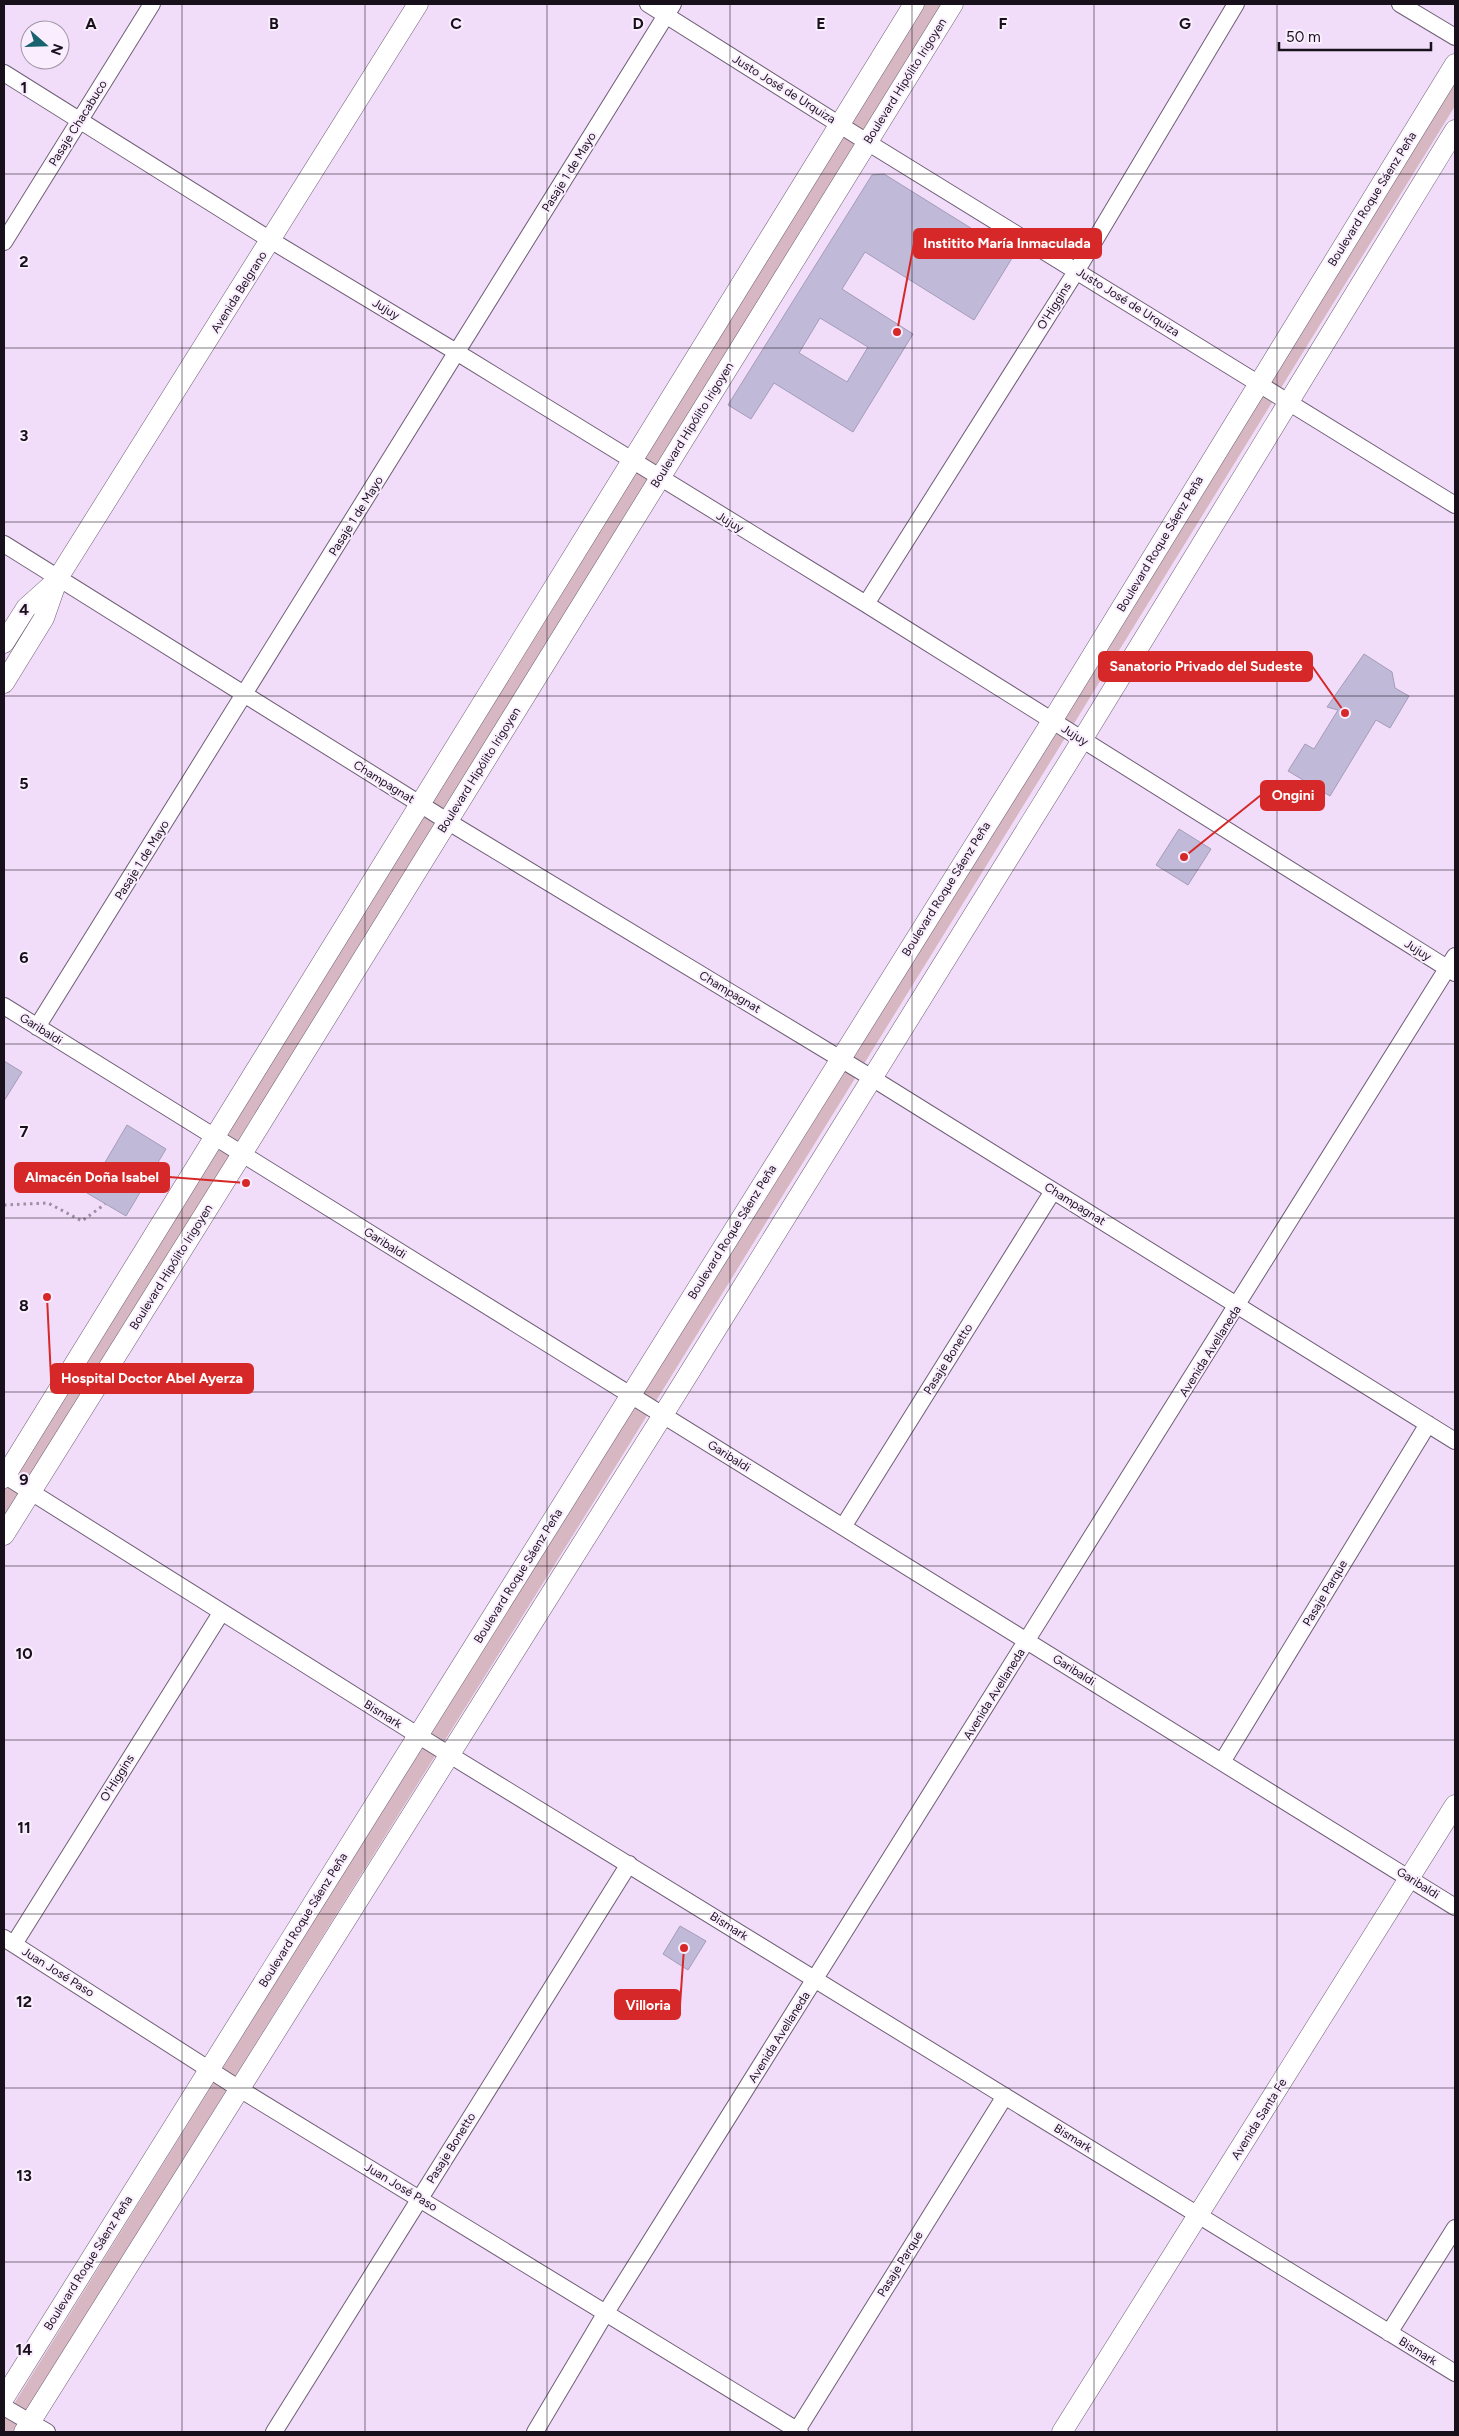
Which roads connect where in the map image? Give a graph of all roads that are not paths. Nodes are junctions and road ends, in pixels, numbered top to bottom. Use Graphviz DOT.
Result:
graph roads {
  1 [pos="152,4"];
  2 [pos="418,4"];
  3 [pos="648,4"];
  4 [pos="914,4"];
  5 [pos="953,4"];
  6 [pos="1236,4"];
  7 [pos="1400,4"];
  8 [pos="670,9"];
  9 [pos="1455,37"];
  10 [pos="1455,64"];
  11 [pos="4,73"];
  12 [pos="79,120"];
  13 [pos="839,124"];
  14 [pos="1455,130"];
  15 [pos="867,142"];
  16 [pos="272,241"];
  17 [pos="4,242"];
  18 [pos="1077,270"];
  19 [pos="458,352"];
  20 [pos="1259,383"];
  21 [pos="1288,401"];
  22 [pos="631,461"];
  23 [pos="660,478"];
  24 [pos="1455,505"];
  25 [pos="4,544"];
  26 [pos="58,578"];
  27 [pos="866,604"];
  28 [pos="4,643"];
  29 [pos="4,683"];
  30 [pos="245,694"];
  31 [pos="1052,721"];
  32 [pos="1082,740"];
  33 [pos="419,804"];
  34 [pos="447,822"];
  35 [pos="1453,966"];
  36 [pos="4,1006"];
  37 [pos="37,1027"];
  38 [pos="840,1059"];
  39 [pos="872,1078"];
  40 [pos="214,1137"];
  41 [pos="242,1154"];
  42 [pos="1053,1191"];
  43 [pos="1238,1306"];
  44 [pos="631,1395"];
  45 [pos="663,1415"];
  46 [pos="1428,1424"];
  47 [pos="1455,1441"];
  48 [pos="4,1476"];
  49 [pos="31,1491"];
  50 [pos="843,1527"];
  51 [pos="4,1535"];
  52 [pos="221,1612"];
  53 [pos="1027,1641"];
  54 [pos="419,1736"];
  55 [pos="449,1753"];
  56 [pos="1222,1762"];
  57 [pos="1455,1805"];
  58 [pos="629,1864"];
  59 [pos="1410,1879"];
  60 [pos="1455,1907"];
  61 [pos="9,1941"];
  62 [pos="816,1979"];
  63 [pos="210,2069"];
  64 [pos="238,2088"];
  65 [pos="1005,2096"];
  66 [pos="419,2198"];
  67 [pos="1198,2216"];
  68 [pos="1455,2228"];
  69 [pos="606,2314"];
  70 [pos="1390,2333"];
  71 [pos="1455,2373"];
  72 [pos="4,2398"];
  73 [pos="4,2406"];
  74 [pos="27,2427"];
  75 [pos="47,2432"];
  76 [pos="274,2432"];
  77 [pos="535,2432"];
  78 [pos="798,2432"];
  79 [pos="1062,2432"];
  1 -- 12 [label="street, Pasaje Chacabuco"];
  2 -- 16 [label="street, Avenida Belgrano"];
  3 -- 8 [label="street, Justo José de Urquiza"];
  4 -- 13 [label="street"];
  5 -- 15 [label="street, Boulevard Hipólito Irigoyen"];
  6 -- 18 [label="street, O'Higgins"];
  7 -- 9 [label="street"];
  8 -- 13 [label="street, Justo José de Urquiza"];
  8 -- 19 [label="street, Pasaje 1 de Mayo"];
  10 -- 20 [label="street, Boulevard Roque Sáenz Peña"];
  11 -- 12 [label="street, Jujuy"];
  12 -- 16 [label="street, Jujuy"];
  12 -- 17 [label="street, Pasaje Chacabuco"];
  13 -- 15 [label="street, Justo José de Urquiza"];
  13 -- 22 [label="street"];
  14 -- 21 [label="street"];
  15 -- 18 [label="street, Justo José de Urquiza"];
  15 -- 23 [label="street, Boulevard Hipólito Irigoyen"];
  16 -- 19 [label="street, Jujuy"];
  16 -- 26 [label="street, Avenida Belgrano"];
  18 -- 20 [label="street, Justo José de Urquiza"];
  18 -- 27 [label="street, O'Higgins"];
  19 -- 22 [label="street, Jujuy"];
  19 -- 30 [label="street, Pasaje 1 de Mayo"];
  20 -- 21 [label="street, Justo José de Urquiza"];
  20 -- 31 [label="street, Boulevard Roque Sáenz Peña"];
  21 -- 24 [label="street, Justo José de Urquiza"];
  21 -- 32 [label="street"];
  22 -- 23 [label="street, Jujuy"];
  22 -- 33 [label="street"];
  23 -- 27 [label="street, Jujuy"];
  23 -- 34 [label="street, Boulevard Hipólito Irigoyen"];
  25 -- 26 [label="street, Champagnat"];
  26 -- 28 [label="street, Avenida Belgrano"];
  26 -- 29 [label="street, Avenida Belgrano"];
  26 -- 30 [label="street, Champagnat"];
  27 -- 31 [label="street, Jujuy"];
  30 -- 33 [label="street, Champagnat"];
  30 -- 37 [label="street, Pasaje 1 de Mayo"];
  31 -- 32 [label="street, Jujuy"];
  31 -- 38 [label="street, Boulevard Roque Sáenz Peña"];
  32 -- 35 [label="street, Jujuy"];
  32 -- 39 [label="street"];
  33 -- 34 [label="street, Champagnat"];
  33 -- 40 [label="street"];
  34 -- 38 [label="street, Champagnat"];
  34 -- 41 [label="street, Boulevard Hipólito Irigoyen"];
  35 -- 43 [label="street, Avenida Avellaneda"];
  36 -- 37 [label="street, Garibaldi"];
  37 -- 40 [label="street, Garibaldi"];
  38 -- 39 [label="street, Champagnat"];
  38 -- 44 [label="street, Boulevard Roque Sáenz Peña"];
  39 -- 42 [label="street, Champagnat"];
  39 -- 45 [label="street"];
  40 -- 41 [label="street, Garibaldi"];
  40 -- 48 [label="street"];
  41 -- 44 [label="street, Garibaldi"];
  41 -- 49 [label="street, Boulevard Hipólito Irigoyen"];
  42 -- 43 [label="street, Champagnat"];
  42 -- 50 [label="street, Pasaje Bonetto"];
  43 -- 46 [label="street, Champagnat"];
  43 -- 53 [label="street, Avenida Avellaneda"];
  44 -- 45 [label="street, Garibaldi"];
  44 -- 54 [label="street, Boulevard Roque Sáenz Peña"];
  45 -- 50 [label="street, Garibaldi"];
  45 -- 55 [label="street"];
  46 -- 47 [label="street, Champagnat"];
  46 -- 56 [label="street, Pasaje Parque"];
  48 -- 49 [label="street, Bismark"];
  49 -- 51 [label="street, Boulevard Hipólito Irigoyen"];
  49 -- 52 [label="street, Bismark"];
  50 -- 53 [label="street, Garibaldi"];
  52 -- 54 [label="street, Bismark"];
  52 -- 61 [label="street, O'Higgins"];
  53 -- 56 [label="street, Garibaldi"];
  53 -- 62 [label="street, Avenida Avellaneda"];
  54 -- 55 [label="street, Bismark"];
  54 -- 63 [label="street, Boulevard Roque Sáenz Peña"];
  55 -- 58 [label="street, Bismark"];
  55 -- 64 [label="street"];
  56 -- 59 [label="street, Garibaldi"];
  57 -- 59 [label="street, Avenida Santa Fe"];
  58 -- 62 [label="street, Bismark"];
  58 -- 66 [label="street, Pasaje Bonetto"];
  59 -- 60 [label="street, Garibaldi"];
  59 -- 67 [label="street, Avenida Santa Fe"];
  61 -- 63 [label="street, Juan José Paso"];
  62 -- 65 [label="street, Bismark"];
  62 -- 69 [label="street, Avenida Avellaneda"];
  63 -- 64 [label="street, Juan José Paso"];
  63 -- 72 [label="street, Boulevard Roque Sáenz Peña"];
  64 -- 66 [label="street, Juan José Paso"];
  64 -- 74 [label="street"];
  65 -- 67 [label="street, Bismark"];
  65 -- 78 [label="street, Pasaje Parque"];
  66 -- 69 [label="street, Juan José Paso"];
  66 -- 76 [label="street, Pasaje Bonetto"];
  67 -- 70 [label="street, Bismark"];
  67 -- 79 [label="street, Avenida Santa Fe"];
  68 -- 70 [label="street"];
  69 -- 77 [label="street, Avenida Avellaneda"];
  69 -- 78 [label="street, Juan José Paso"];
  70 -- 71 [label="street, Bismark"];
  73 -- 74 [label="street"];
  74 -- 75 [label="street"];
}
